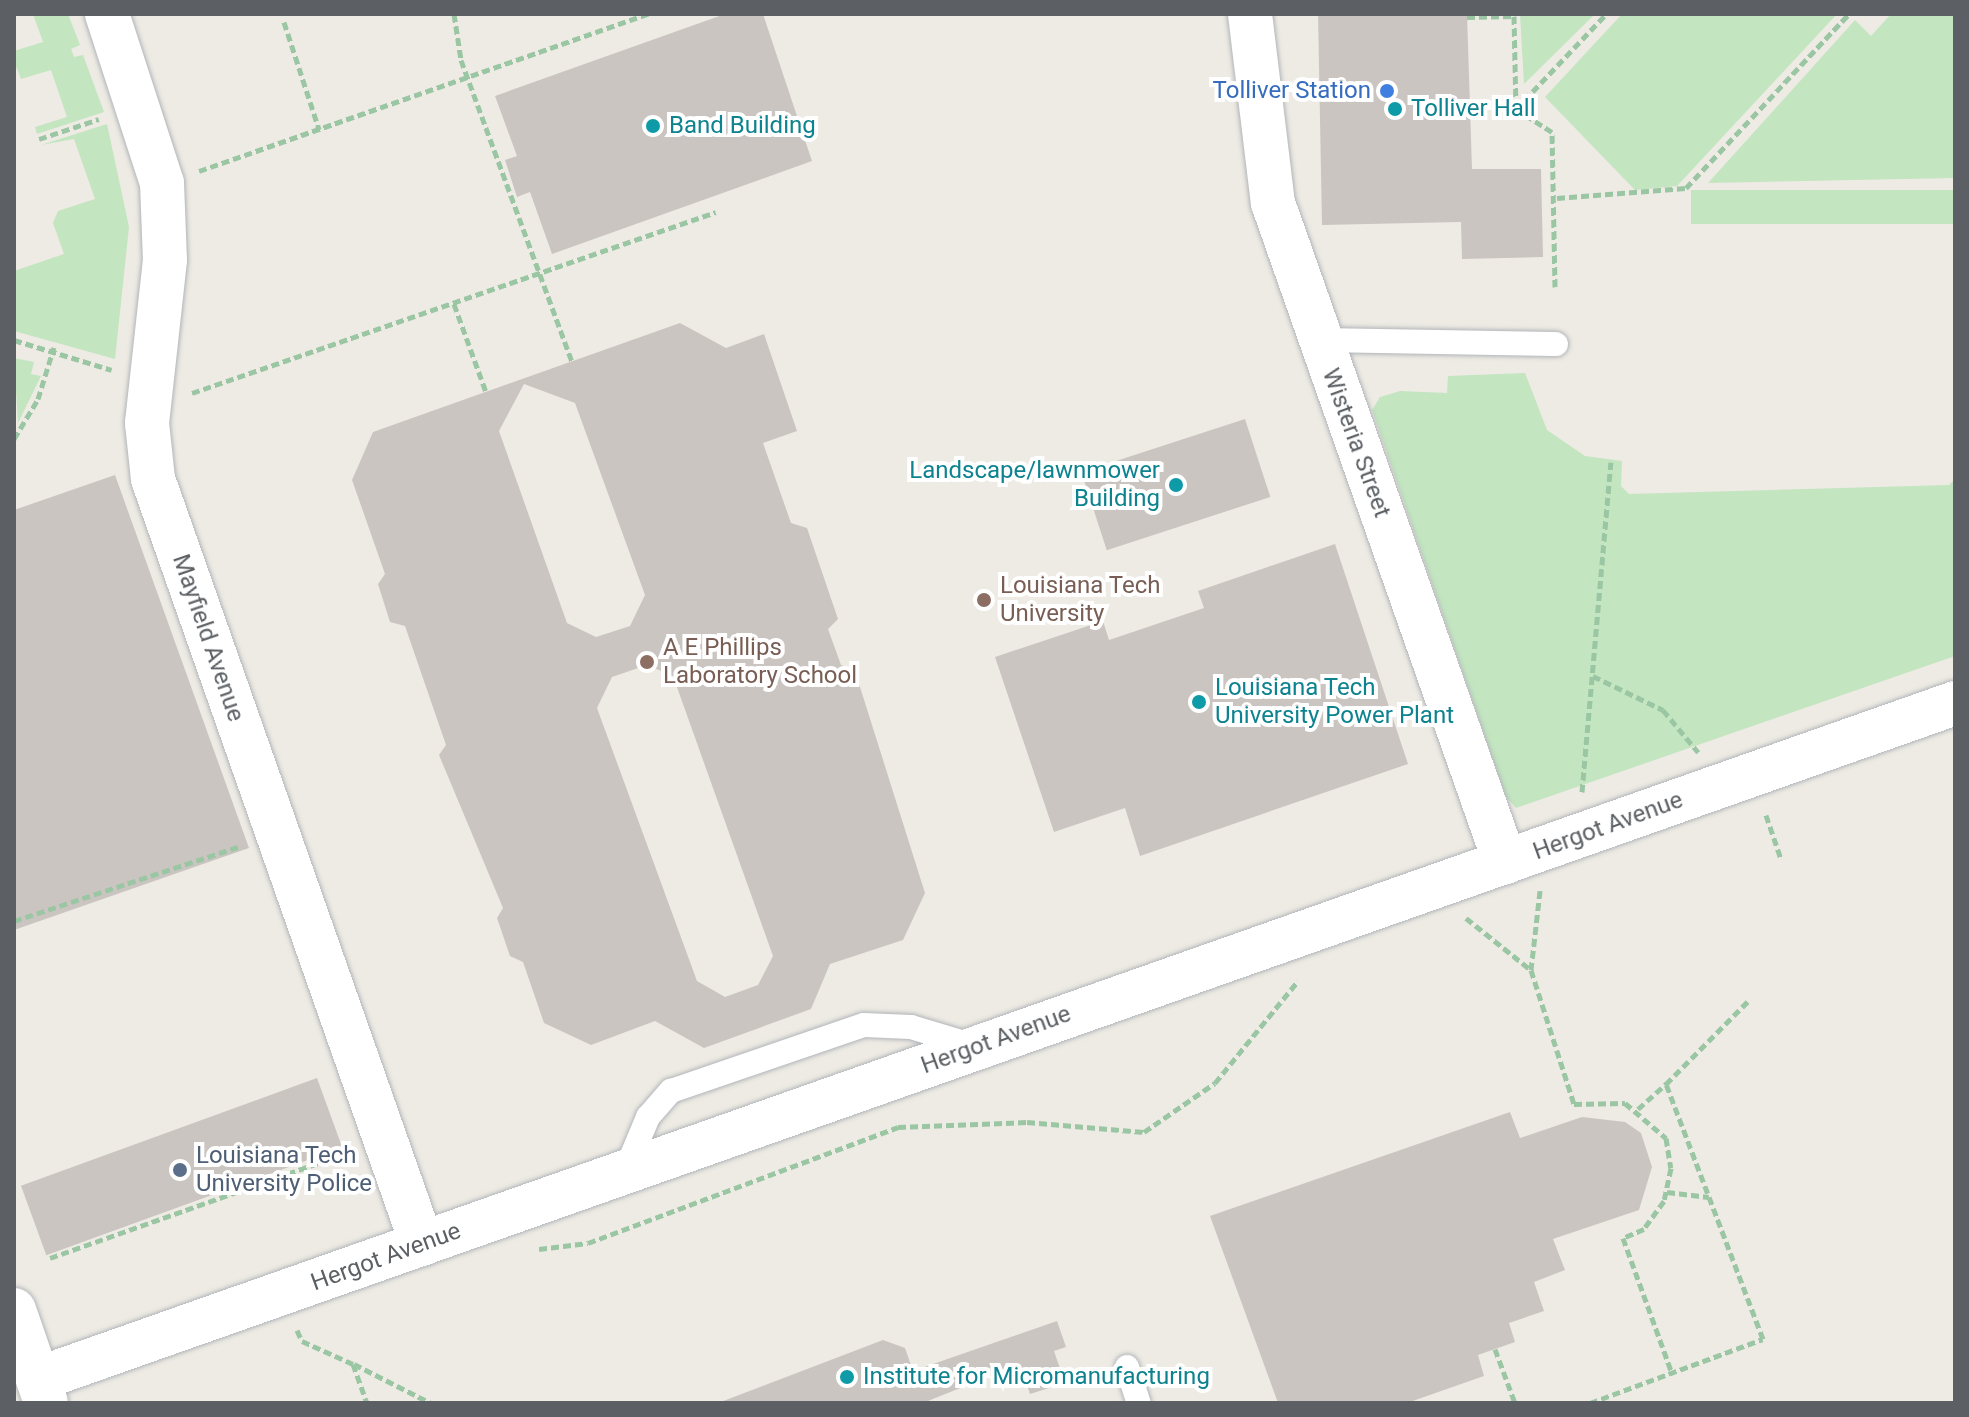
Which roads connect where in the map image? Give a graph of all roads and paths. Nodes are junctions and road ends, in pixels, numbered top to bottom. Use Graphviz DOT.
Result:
graph roads {
  1 [pos="107,14"];
  2 [pos="454,14"];
  3 [pos="648,14"];
  4 [pos="1250,14"];
  5 [pos="1606,14"];
  6 [pos="1849,14"];
  7 [pos="1467,17"];
  8 [pos="284,22"];
  9 [pos="468,79"];
  10 [pos="1516,109"];
  11 [pos="112,115"];
  12 [pos="319,129"];
  13 [pos="39,139"];
  14 [pos="189,174"];
  15 [pos="1557,198"];
  16 [pos="716,212"];
  17 [pos="540,273"];
  18 [pos="1555,287"];
  19 [pos="454,304"];
  20 [pos="14,340"];
  21 [pos="1319,340"];
  22 [pos="1556,344"];
  23 [pos="54,347"];
  24 [pos="572,361"];
  25 [pos="124,375"];
  26 [pos="175,391"];
  27 [pos="486,392"];
  28 [pos="14,439"];
  29 [pos="1611,462"];
  30 [pos="1593,676"];
  31 [pos="1955,703"];
  32 [pos="1699,753"];
  33 [pos="1581,793"];
  34 [pos="1762,804"];
  35 [pos="254,841"];
  36 [pos="1781,859"];
  37 [pos="1523,872"];
  38 [pos="1458,911"];
  39 [pos="14,921"];
  40 [pos="1531,970"];
  41 [pos="1309,971"];
  42 [pos="1749,1000"];
  43 [pos="976,1047"];
  44 [pos="1666,1084"];
  45 [pos="1638,1109"];
  46 [pos="350,1152"];
  47 [pos="625,1172"];
  48 [pos="1667,1192"];
  49 [pos="1709,1197"];
  50 [pos="422,1244"];
  51 [pos="528,1251"];
  52 [pos="50,1258"];
  53 [pos="14,1310"];
  54 [pos="311,1322"];
  55 [pos="1495,1349"];
  56 [pos="353,1364"];
  57 [pos="1127,1367"];
  58 [pos="1672,1373"];
  59 [pos="42,1391"];
  60 [pos="428,1402"];
  61 [pos="367,1403"];
  62 [pos="1139,1403"];
  63 [pos="1515,1403"];
  64 [pos="1590,1403"];
  1 -- 50 [label="street, Mayfield Avenue"];
  2 -- 9 [label="path"];
  3 -- 9 [label="path"];
  4 -- 21 [label="street, Wisteria Street"];
  5 -- 10 [label="path"];
  6 -- 15 [label="path"];
  7 -- 10 [label="path"];
  8 -- 12 [label="path"];
  9 -- 12 [label="path"];
  9 -- 17 [label="path"];
  10 -- 15 [label="path"];
  11 -- 13 [label="path"];
  12 -- 14 [label="path"];
  15 -- 18 [label="path"];
  16 -- 17 [label="path"];
  17 -- 19 [label="path"];
  17 -- 24 [label="path"];
  19 -- 26 [label="path"];
  19 -- 27 [label="path"];
  20 -- 23 [label="path"];
  21 -- 22 [label="lane"];
  21 -- 37 [label="street, Wisteria Street"];
  23 -- 25 [label="path"];
  23 -- 28 [label="path"];
  29 -- 30 [label="path"];
  30 -- 32 [label="path"];
  30 -- 33 [label="path"];
  31 -- 37 [label="street, Hergot Avenue"];
  34 -- 36 [label="path"];
  35 -- 39 [label="path"];
  37 -- 40 [label="path"];
  37 -- 43 [label="street, Hergot Avenue"];
  38 -- 40 [label="path"];
  40 -- 45 [label="path"];
  41 -- 51 [label="path"];
  42 -- 44 [label="path"];
  43 -- 47 [label="street, Hergot Avenue"];
  43 -- 47 [label="lane"];
  44 -- 45 [label="path"];
  44 -- 49 [label="path"];
  45 -- 48 [label="path"];
  46 -- 52 [label="path"];
  47 -- 50 [label="street, Hergot Avenue"];
  48 -- 49 [label="path"];
  48 -- 58 [label="path"];
  49 -- 58 [label="path"];
  50 -- 59 [label="street, Hergot Avenue"];
  53 -- 59 [label="street"];
  54 -- 56 [label="path"];
  55 -- 63 [label="path"];
  56 -- 60 [label="path"];
  56 -- 61 [label="path"];
  57 -- 62 [label="lane"];
  58 -- 64 [label="path"];
}
